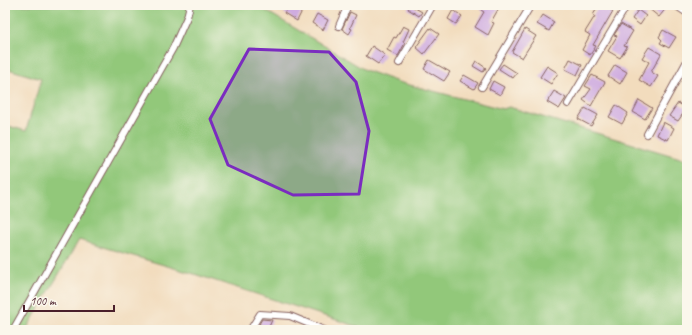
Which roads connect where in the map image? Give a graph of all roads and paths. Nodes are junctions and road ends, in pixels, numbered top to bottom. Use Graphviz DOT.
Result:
graph roads {
  1 [pos="190,5"];
  2 [pos="348,5"];
  3 [pos="433,5"];
  4 [pos="531,5"];
  5 [pos="627,5"];
  6 [pos="675,5"];
  7 [pos="687,13"];
  8 [pos="339,26"];
  9 [pos="687,61"];
  10 [pos="399,63"];
  11 [pos="482,87"];
  12 [pos="568,104"];
  13 [pos="647,134"];
  14 [pos="13,330"];
  15 [pos="250,330"];
  16 [pos="324,330"];
  1 -- 14 [label="street"];
  2 -- 8 [label="street"];
  3 -- 10 [label="street"];
  4 -- 11 [label="street"];
  5 -- 12 [label="street"];
  6 -- 7 [label="street"];
  9 -- 13 [label="street"];
  15 -- 16 [label="street"];
}
